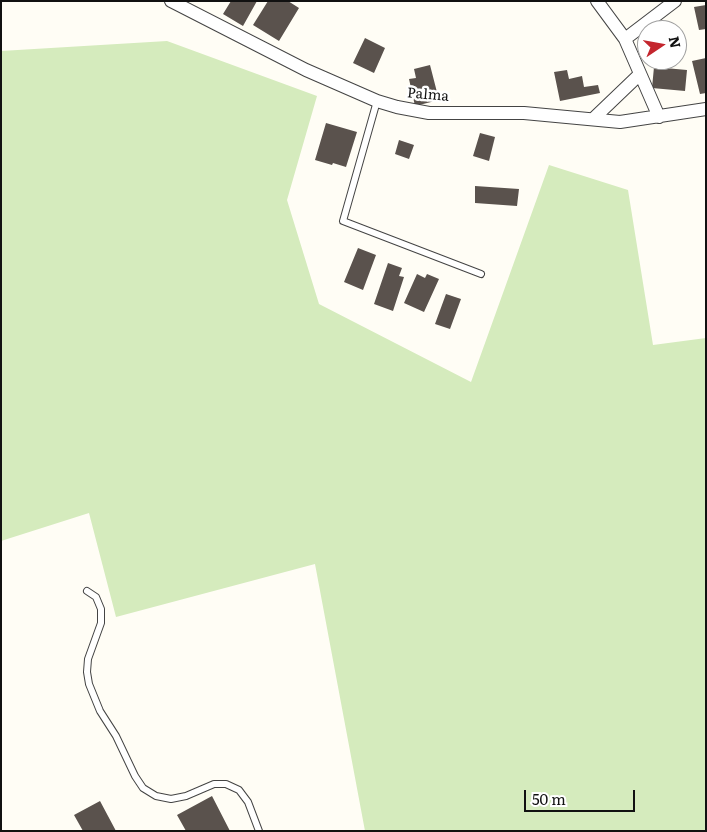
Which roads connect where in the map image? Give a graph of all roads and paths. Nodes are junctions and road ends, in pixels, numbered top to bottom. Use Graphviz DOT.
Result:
graph roads {
  1 [pos="171,1"];
  2 [pos="597,1"];
  3 [pos="675,1"];
  4 [pos="624,39"];
  5 [pos="640,74"];
  6 [pos="377,101"];
  7 [pos="706,109"];
  8 [pos="659,116"];
  9 [pos="593,119"];
  10 [pos="482,274"];
  11 [pos="86,591"];
  12 [pos="259,831"];
  1 -- 6 [label="street, Palma"];
  2 -- 4 [label="street"];
  3 -- 4 [label="street"];
  4 -- 5 [label="street"];
  5 -- 8 [label="street"];
  5 -- 9 [label="street"];
  6 -- 9 [label="street, Palma"];
  6 -- 10 [label="lane"];
  7 -- 8 [label="street, Palma"];
  8 -- 9 [label="street, Palma"];
  11 -- 12 [label="lane"];
}
